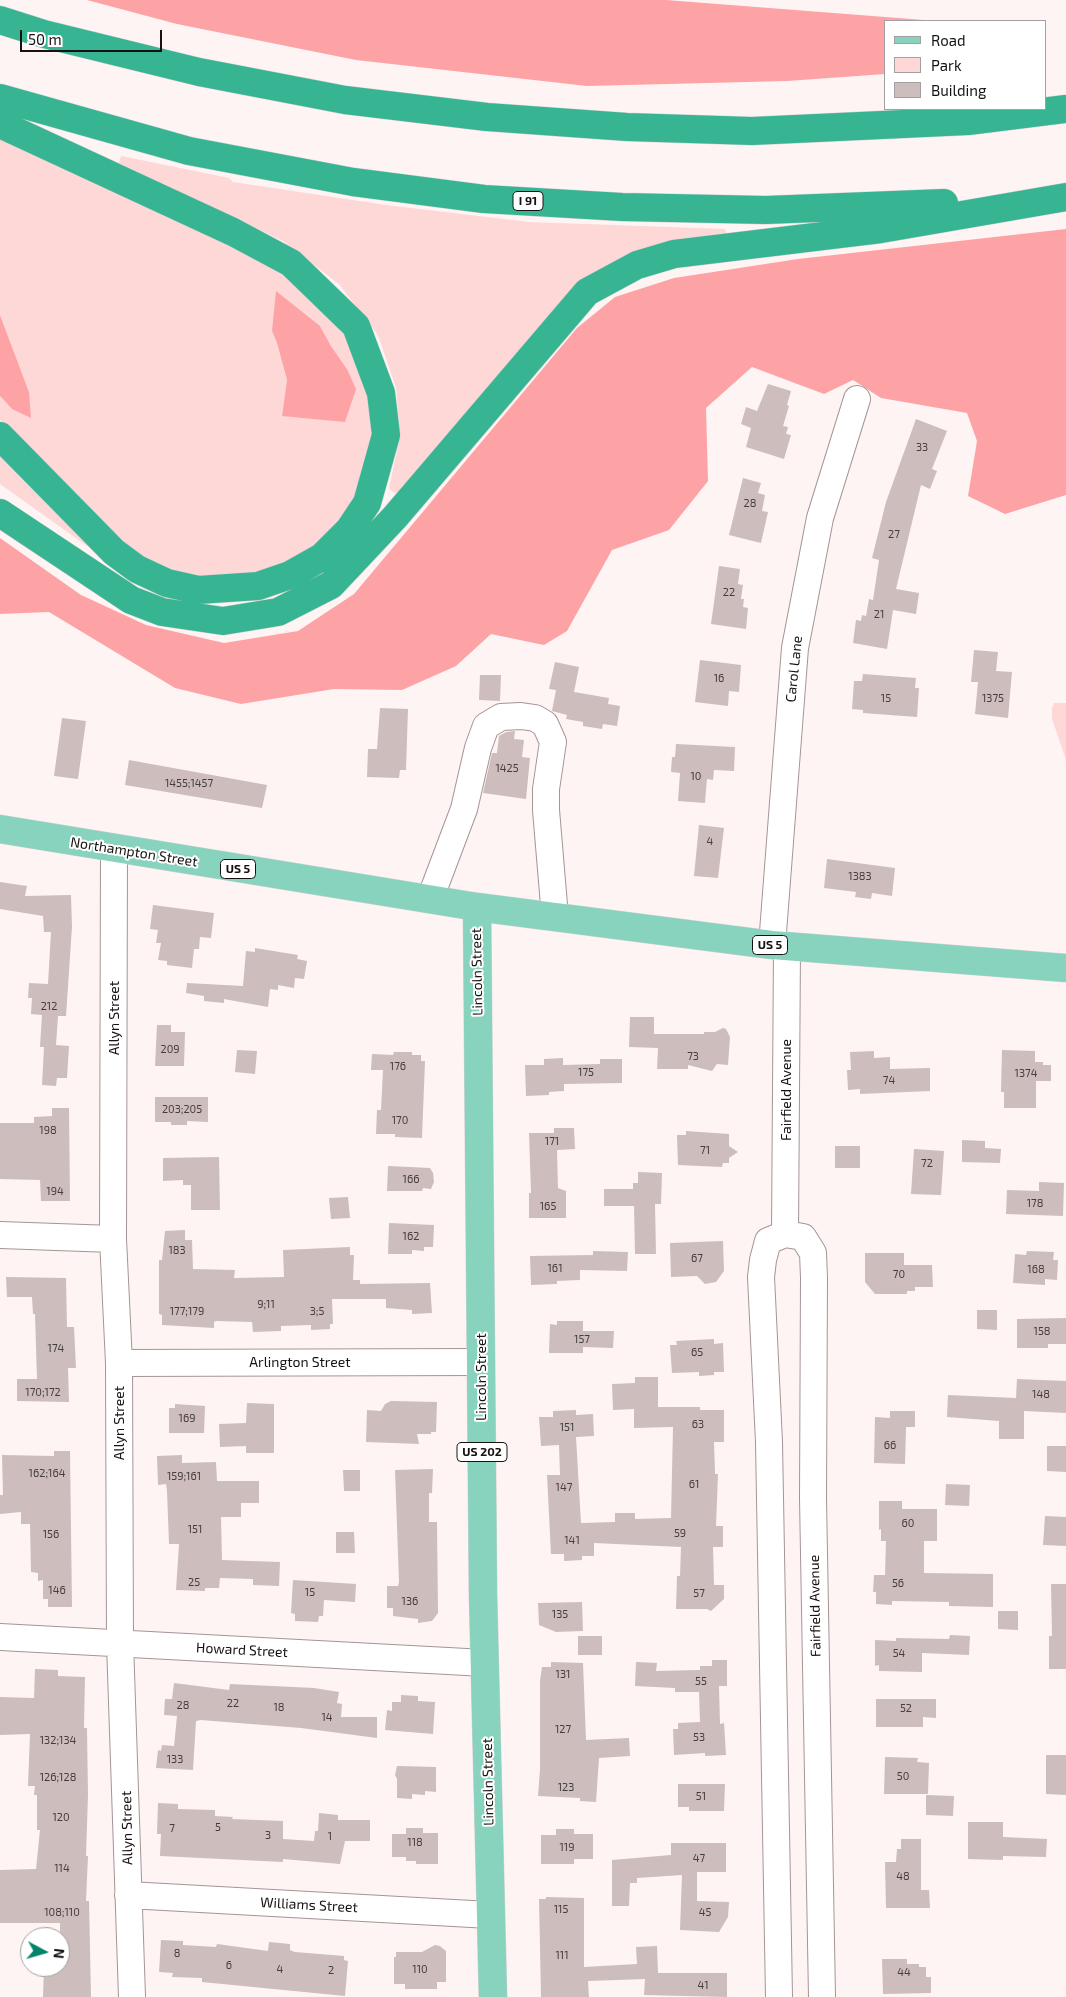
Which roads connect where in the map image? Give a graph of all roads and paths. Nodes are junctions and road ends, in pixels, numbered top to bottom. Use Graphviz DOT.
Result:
graph roads {
  1 [pos="0,20"];
  2 [pos="0,98"];
  3 [pos="1066,100"];
  4 [pos="1046,105"];
  5 [pos="1066,109"];
  6 [pos="1020,110"];
  7 [pos="968,121"];
  8 [pos="0,124"];
  9 [pos="1066,193"];
  10 [pos="1066,197"];
  11 [pos="857,399"];
  12 [pos="0,436"];
  13 [pos="0,513"];
  14 [pos="0,829"];
  15 [pos="114,849"];
  16 [pos="430,899"];
  17 [pos="476,907"];
  18 [pos="555,917"];
  19 [pos="779,946"];
  20 [pos="1066,968"];
  21 [pos="785,1234"];
  22 [pos="0,1235"];
  23 [pos="113,1239"];
  24 [pos="481,1362"];
  25 [pos="119,1363"];
  26 [pos="0,1636"];
  27 [pos="120,1643"];
  28 [pos="485,1663"];
  29 [pos="128,1895"];
  30 [pos="490,1915"];
  31 [pos="132,1997"];
  32 [pos="492,1997"];
  33 [pos="779,1997"];
  34 [pos="822,1997"];
  1 -- 7 [label="highway"];
  2 -- 9 [label="highway, I 91"];
  3 -- 4 [label="highway"];
  5 -- 7 [label="highway"];
  6 -- 7 [label="highway"];
  8 -- 12 [label="highway"];
  10 -- 13 [label="highway"];
  11 -- 19 [label="street, Carol Lane"];
  14 -- 15 [label="main road, Northampton Street / US 5"];
  15 -- 16 [label="main road, Northampton Street / US 5"];
  15 -- 23 [label="street, Allyn Street"];
  16 -- 17 [label="main road, Northampton Street / US 5"];
  16 -- 18 [label="street"];
  17 -- 18 [label="main road, US 5"];
  17 -- 24 [label="main road, Lincoln Street / US 202"];
  18 -- 19 [label="main road, US 5"];
  19 -- 20 [label="main road, US 5"];
  19 -- 21 [label="street, Fairfield Avenue"];
  21 -- 33 [label="street"];
  21 -- 34 [label="street, Fairfield Avenue"];
  22 -- 23 [label="street"];
  23 -- 25 [label="street, Allyn Street"];
  24 -- 25 [label="street, Arlington Street"];
  24 -- 28 [label="main road, Lincoln Street / US 202"];
  25 -- 27 [label="street, Allyn Street"];
  26 -- 27 [label="street, Howard Street"];
  27 -- 28 [label="street, Howard Street"];
  27 -- 29 [label="street, Allyn Street"];
  28 -- 30 [label="main road, Lincoln Street / US 202"];
  29 -- 30 [label="street, Williams Street"];
  29 -- 31 [label="street, Allyn Street"];
  30 -- 32 [label="main road, Lincoln Street / US 202"];
}
